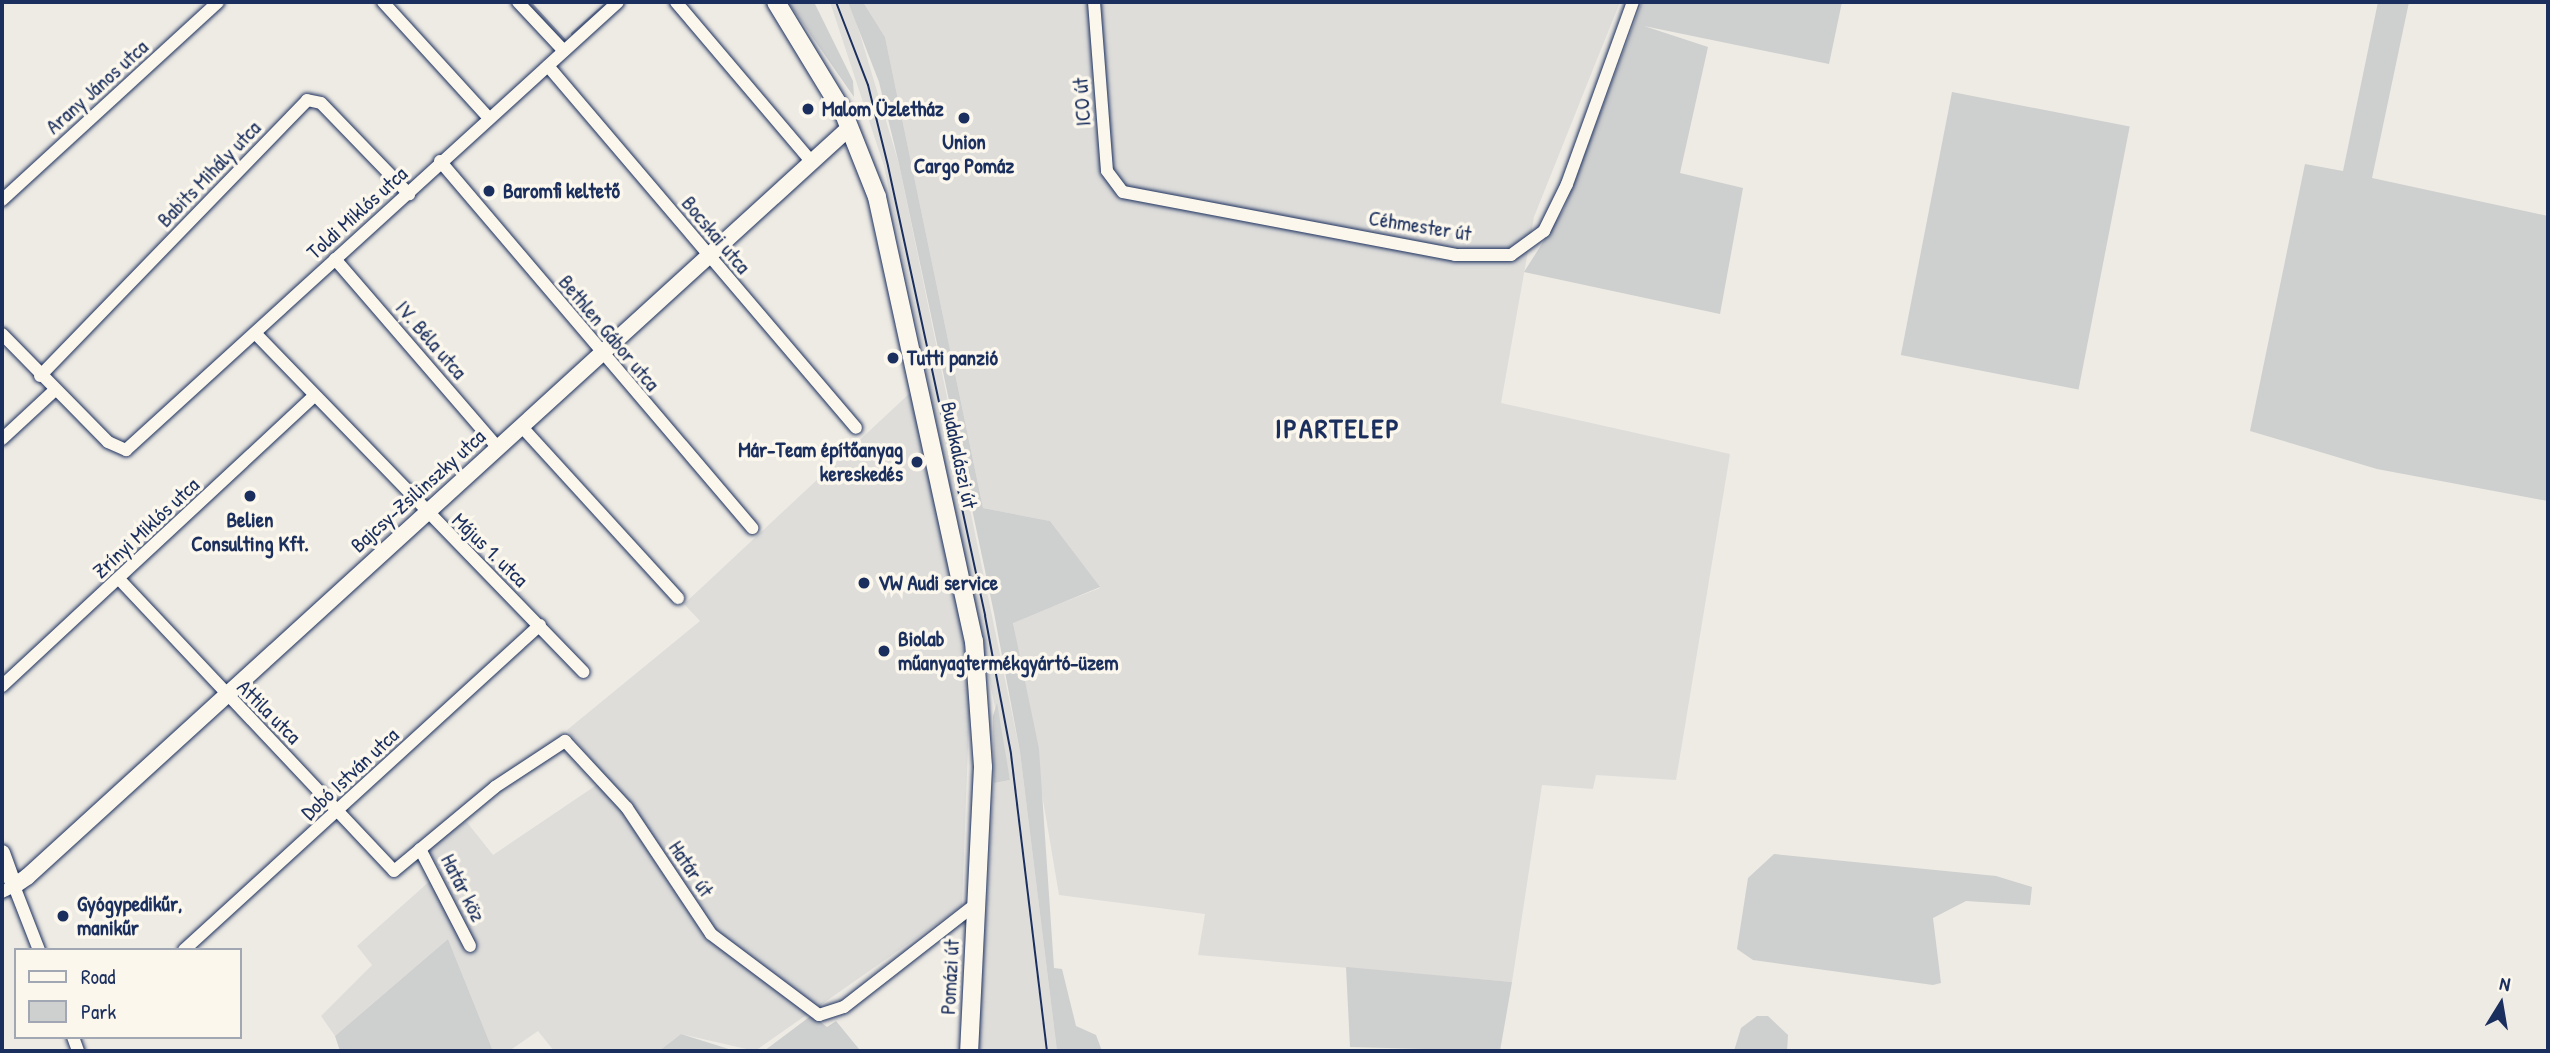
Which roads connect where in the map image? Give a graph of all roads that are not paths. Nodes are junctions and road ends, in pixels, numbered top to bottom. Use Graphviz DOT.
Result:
graph roads {
  1 [pos="218,2"];
  2 [pos="383,2"];
  3 [pos="518,2"];
  4 [pos="618,2"];
  5 [pos="676,2"];
  6 [pos="776,2"];
  7 [pos="1094,2"];
  8 [pos="1633,2"];
  9 [pos="564,51"];
  10 [pos="548,66"];
  11 [pos="489,118"];
  12 [pos="850,127"];
  13 [pos="811,161"];
  14 [pos="440,162"];
  15 [pos="1123,192"];
  16 [pos="409,194"];
  17 [pos="2,200"];
  18 [pos="708,255"];
  19 [pos="335,259"];
  20 [pos="255,333"];
  21 [pos="2,334"];
  22 [pos="601,354"];
  23 [pos="40,376"];
  24 [pos="55,390"];
  25 [pos="314,396"];
  26 [pos="521,426"];
  27 [pos="856,428"];
  28 [pos="2,439"];
  29 [pos="497,447"];
  30 [pos="425,514"];
  31 [pos="752,528"];
  32 [pos="119,579"];
  33 [pos="678,598"];
  34 [pos="540,625"];
  35 [pos="583,672"];
  36 [pos="2,686"];
  37 [pos="225,696"];
  38 [pos="339,810"];
  39 [pos="421,849"];
  40 [pos="2,853"];
  41 [pos="394,870"];
  42 [pos="8,889"];
  43 [pos="976,904"];
  44 [pos="470,946"];
  45 [pos="37,948"];
  46 [pos="186,948"];
  47 [pos="969,1051"];
  1 -- 17 [label="street, Arany János utca"];
  2 -- 11 [label="street"];
  3 -- 9 [label="street"];
  4 -- 9 [label="street, Toldi Miklós utca"];
  5 -- 13 [label="street"];
  6 -- 12 [label="main road, Budakalászi út"];
  7 -- 15 [label="street, ICO út"];
  8 -- 15 [label="street, Céhmester út"];
  9 -- 10 [label="street, Toldi Miklós utca"];
  10 -- 11 [label="street, Toldi Miklós utca"];
  10 -- 18 [label="street, Bocskai utca"];
  11 -- 14 [label="street, Toldi Miklós utca"];
  12 -- 13 [label="street, Bajcsy-Zsilinszky utca"];
  12 -- 43 [label="main road, Budakalászi út"];
  13 -- 18 [label="street, Bajcsy-Zsilinszky utca"];
  14 -- 16 [label="street, Toldi Miklós utca"];
  14 -- 22 [label="street, Bethlen Gábor utca"];
  16 -- 19 [label="street, Toldi Miklós utca"];
  16 -- 23 [label="street, Babits Mihály utca"];
  18 -- 22 [label="street, Bajcsy-Zsilinszky utca"];
  18 -- 27 [label="street, Bocskai utca"];
  19 -- 20 [label="street, Toldi Miklós utca"];
  19 -- 29 [label="street, IV. Béla utca"];
  20 -- 24 [label="street, Toldi Miklós utca"];
  20 -- 25 [label="street, Május 1. utca"];
  21 -- 23 [label="street"];
  22 -- 26 [label="street, Bajcsy-Zsilinszky utca"];
  22 -- 31 [label="street, Bethlen Gábor utca"];
  23 -- 24 [label="street"];
  24 -- 28 [label="street"];
  25 -- 30 [label="street, Május 1. utca"];
  25 -- 32 [label="street, Zrínyi Miklós utca"];
  26 -- 29 [label="street, Bajcsy-Zsilinszky utca"];
  26 -- 33 [label="street"];
  29 -- 30 [label="street, Bajcsy-Zsilinszky utca"];
  30 -- 34 [label="street, Május 1. utca"];
  30 -- 37 [label="street, Bajcsy-Zsilinszky utca"];
  32 -- 36 [label="street, Zrínyi Miklós utca"];
  32 -- 37 [label="street, Attila utca"];
  34 -- 35 [label="street, Május 1. utca"];
  34 -- 38 [label="street, Dobó István utca"];
  37 -- 38 [label="street, Attila utca"];
  37 -- 42 [label="street, Bajcsy-Zsilinszky utca"];
  38 -- 41 [label="street, Attila utca"];
  38 -- 46 [label="street, Dobó István utca"];
  39 -- 41 [label="street, Határ út"];
  39 -- 43 [label="street, Határ út"];
  39 -- 44 [label="street, Határ köz"];
  40 -- 42 [label="street"];
  42 -- 45 [label="street"];
  43 -- 47 [label="main road, Pomázi út"];
}
